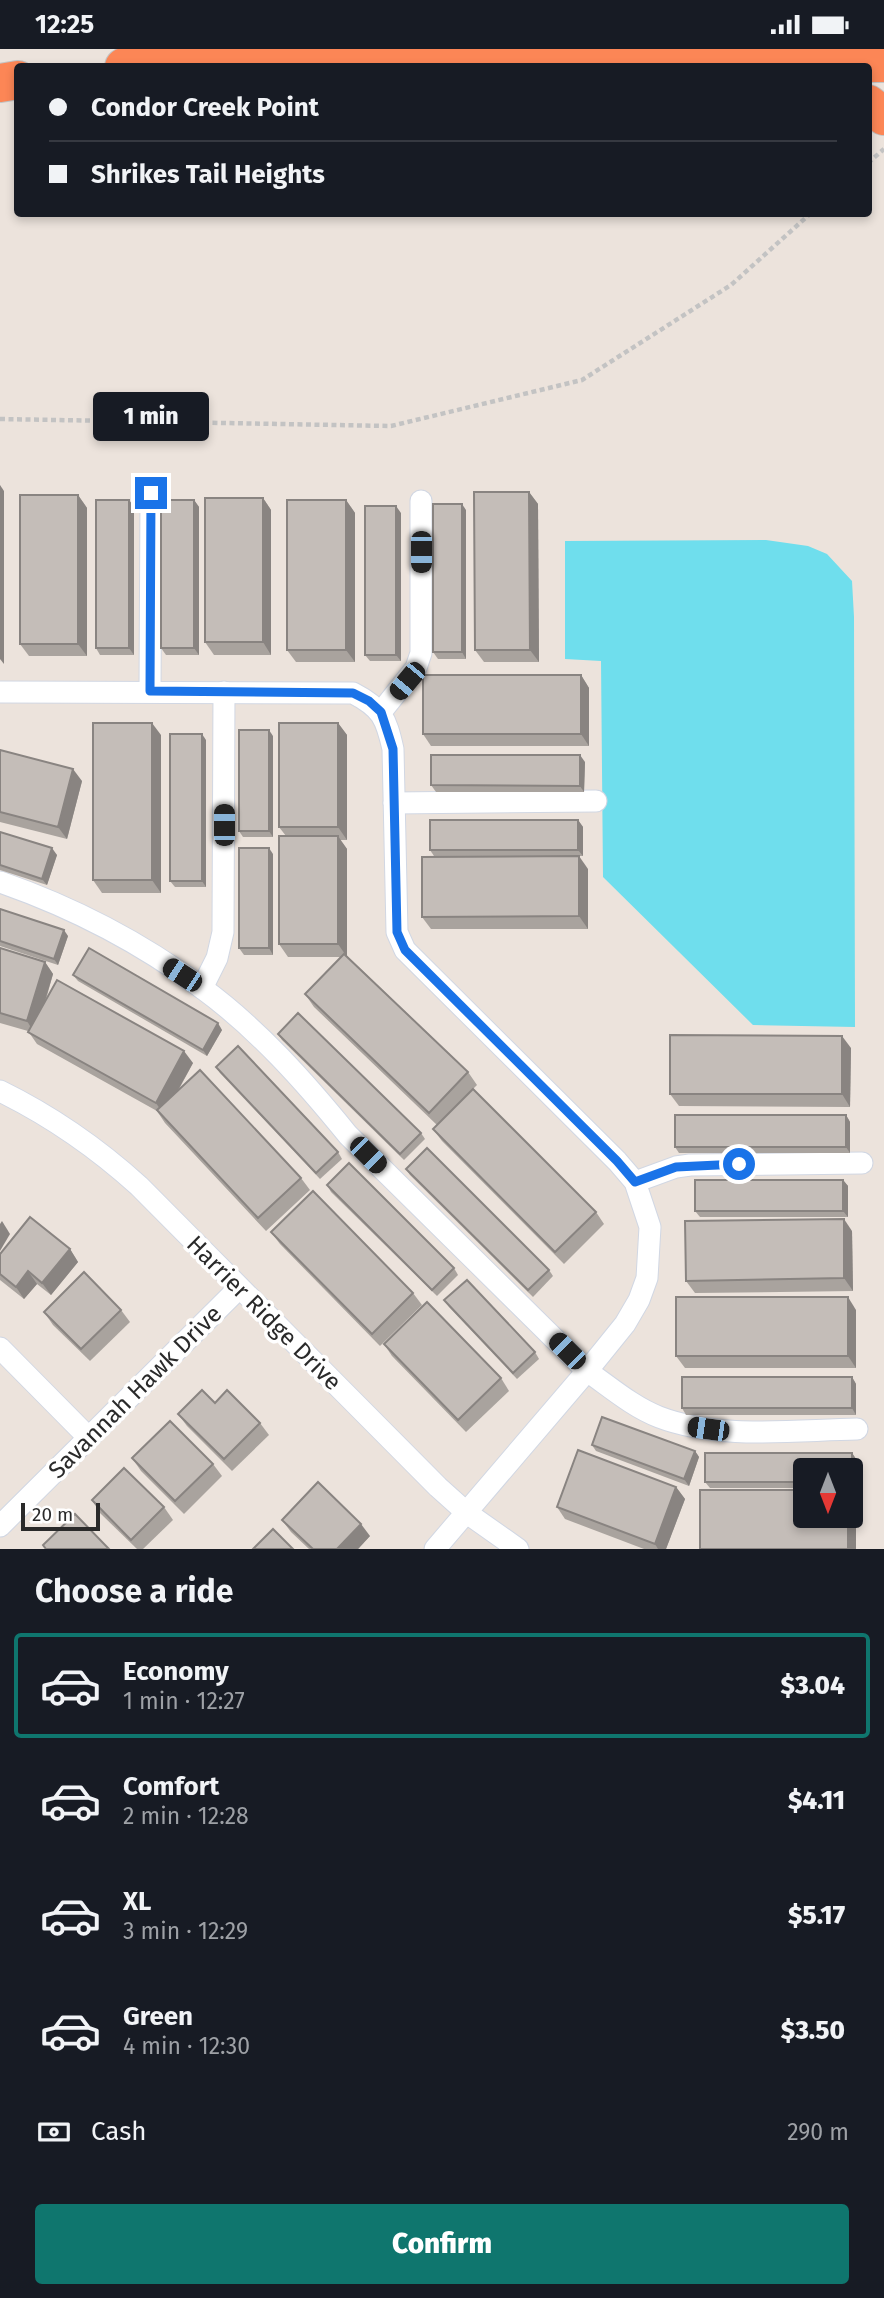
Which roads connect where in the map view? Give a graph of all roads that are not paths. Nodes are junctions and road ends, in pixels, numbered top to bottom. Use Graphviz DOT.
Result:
graph roads {
  1 [pos="163,63"];
  2 [pos="642,63"];
  3 [pos="151,493"];
  4 [pos="421,501"];
  5 [pos="0,691"];
  6 [pos="150,691"];
  7 [pos="225,692"];
  8 [pos="381,712"];
  9 [pos="596,801"];
  10 [pos="394,803"];
  11 [pos="0,881"];
  12 [pos="202,988"];
  13 [pos="0,1091"];
  14 [pos="862,1163"];
  15 [pos="635,1182"];
  16 [pos="239,1288"];
  17 [pos="0,1348"];
  18 [pos="587,1371"];
  19 [pos="857,1429"];
  20 [pos="88,1437"];
  21 [pos="467,1513"];
  22 [pos="0,1526"];
  23 [pos="435,1549"];
  24 [pos="518,1549"];
  1 -- 2 [label="highway"];
  3 -- 6 [label="street"];
  4 -- 8 [label="street"];
  5 -- 6 [label="street"];
  6 -- 7 [label="street"];
  7 -- 8 [label="street"];
  7 -- 12 [label="street"];
  8 -- 10 [label="street"];
  9 -- 10 [label="street"];
  10 -- 15 [label="street"];
  11 -- 12 [label="street"];
  12 -- 18 [label="street"];
  13 -- 16 [label="street, Harrier Ridge Drive"];
  14 -- 15 [label="street"];
  15 -- 18 [label="street"];
  16 -- 20 [label="street, Savannah Hawk Drive"];
  16 -- 21 [label="street, Harrier Ridge Drive"];
  17 -- 20 [label="street"];
  18 -- 19 [label="street"];
  18 -- 21 [label="street"];
  20 -- 22 [label="street, Savannah Hawk Drive"];
  21 -- 23 [label="street"];
  21 -- 24 [label="street, Harrier Ridge Drive"];
}
